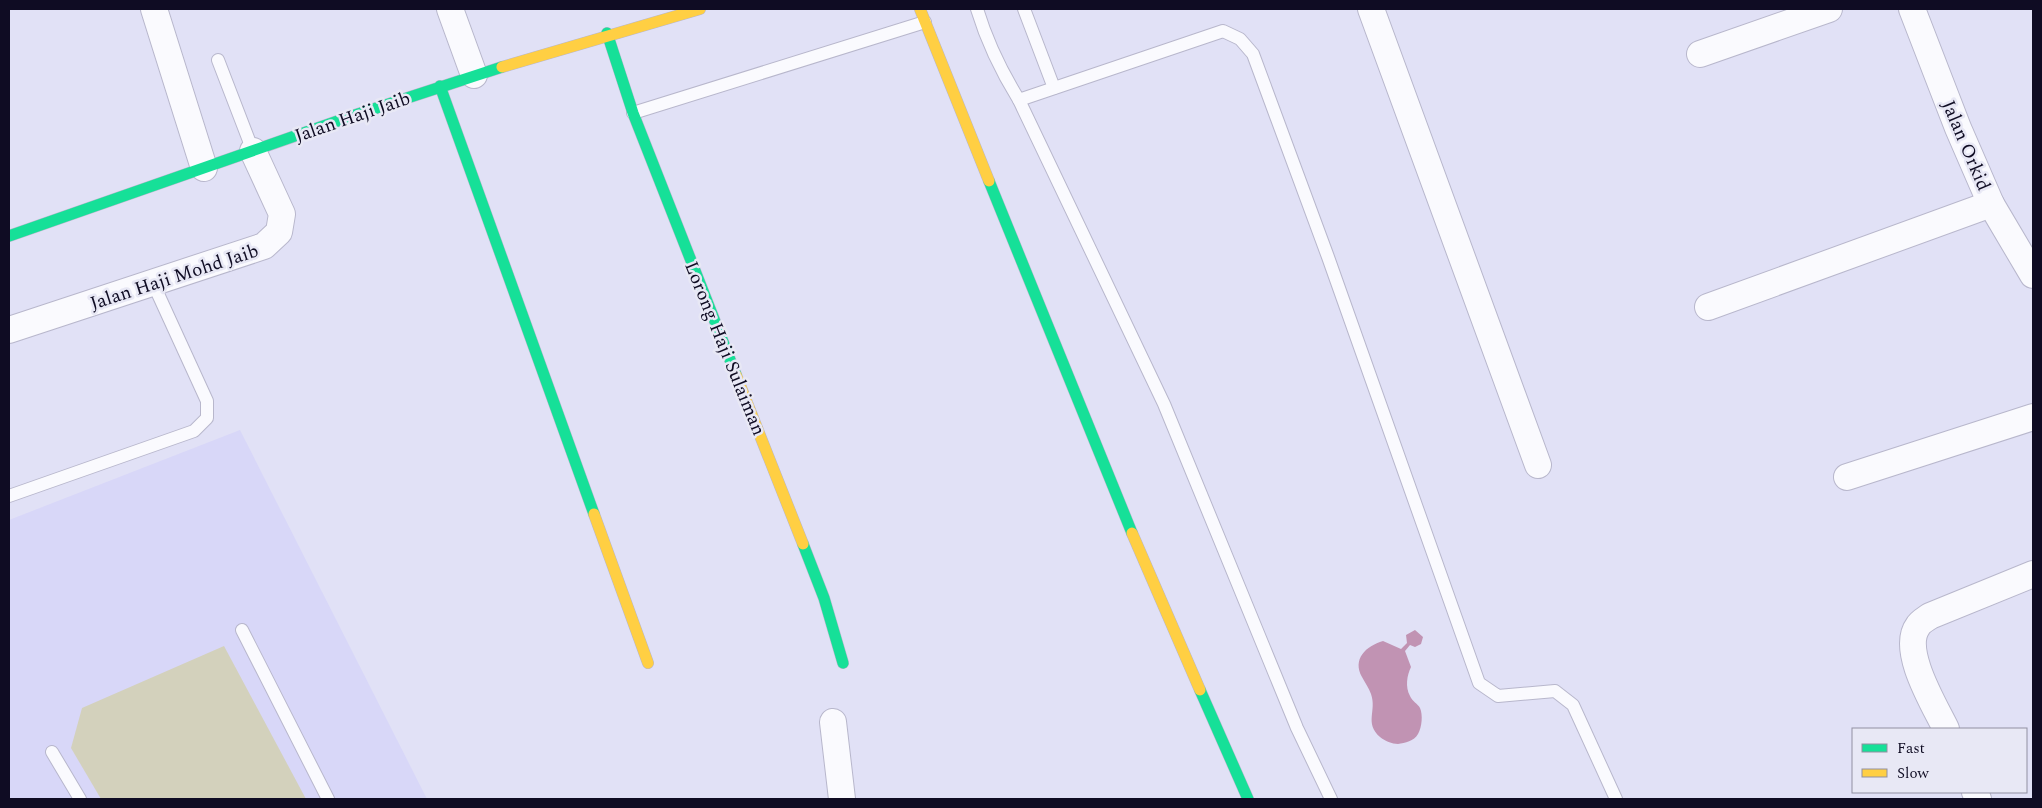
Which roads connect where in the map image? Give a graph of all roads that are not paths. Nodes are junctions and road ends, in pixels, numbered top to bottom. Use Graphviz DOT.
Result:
graph roads {
  1 [pos="154,9"];
  2 [pos="450,9"];
  3 [pos="700,9"];
  4 [pos="920,9"];
  5 [pos="977,9"];
  6 [pos="1024,9"];
  7 [pos="1371,9"];
  8 [pos="1829,9"];
  9 [pos="1912,9"];
  10 [pos="925,22"];
  11 [pos="607,33"];
  12 [pos="1700,54"];
  13 [pos="218,60"];
  14 [pos="474,74"];
  15 [pos="440,86"];
  16 [pos="1054,88"];
  17 [pos="1019,100"];
  18 [pos="633,113"];
  19 [pos="253,151"];
  20 [pos="204,168"];
  21 [pos="1991,204"];
  22 [pos="9,236"];
  23 [pos="2025,240"];
  24 [pos="2033,275"];
  25 [pos="153,283"];
  26 [pos="1708,307"];
  27 [pos="9,330"];
  28 [pos="2033,417"];
  29 [pos="1538,465"];
  30 [pos="1847,476"];
  31 [pos="9,496"];
  32 [pos="2033,574"];
  33 [pos="242,630"];
  34 [pos="843,662"];
  35 [pos="648,663"];
  36 [pos="833,722"];
  37 [pos="1946,728"];
  38 [pos="52,752"];
  39 [pos="80,799"];
  40 [pos="328,799"];
  41 [pos="842,799"];
  42 [pos="1248,799"];
  43 [pos="1332,799"];
  44 [pos="1616,799"];
  1 -- 20 [label="street"];
  2 -- 14 [label="street"];
  3 -- 11 [label="street, Jalan Haji Jaib"];
  4 -- 10 [label="street"];
  5 -- 17 [label="lane"];
  6 -- 16 [label="lane"];
  7 -- 29 [label="street"];
  8 -- 12 [label="street"];
  9 -- 21 [label="street, Jalan Orkid"];
  10 -- 18 [label="lane"];
  10 -- 42 [label="street"];
  11 -- 14 [label="street, Jalan Haji Jaib"];
  11 -- 18 [label="street, Lorong Haji Sulaiman"];
  13 -- 19 [label="lane"];
  14 -- 15 [label="street, Jalan Haji Jaib"];
  15 -- 19 [label="street, Jalan Haji Jaib"];
  15 -- 35 [label="street"];
  16 -- 17 [label="lane"];
  16 -- 44 [label="lane"];
  17 -- 43 [label="lane"];
  18 -- 34 [label="street, Lorong Haji Sulaiman"];
  19 -- 20 [label="street, Jalan Haji Jaib"];
  19 -- 25 [label="street, Jalan Haji Mohd Jaib"];
  20 -- 22 [label="street, Jalan Haji Jaib"];
  21 -- 23 [label="street, Jalan Orkid"];
  21 -- 26 [label="street"];
  23 -- 24 [label="street, Jalan Orkid"];
  25 -- 27 [label="street, Jalan Haji Mohd Jaib"];
  25 -- 31 [label="lane"];
  28 -- 30 [label="street"];
  32 -- 37 [label="street"];
  33 -- 40 [label="lane"];
  36 -- 41 [label="street"];
  38 -- 39 [label="lane"];
}
